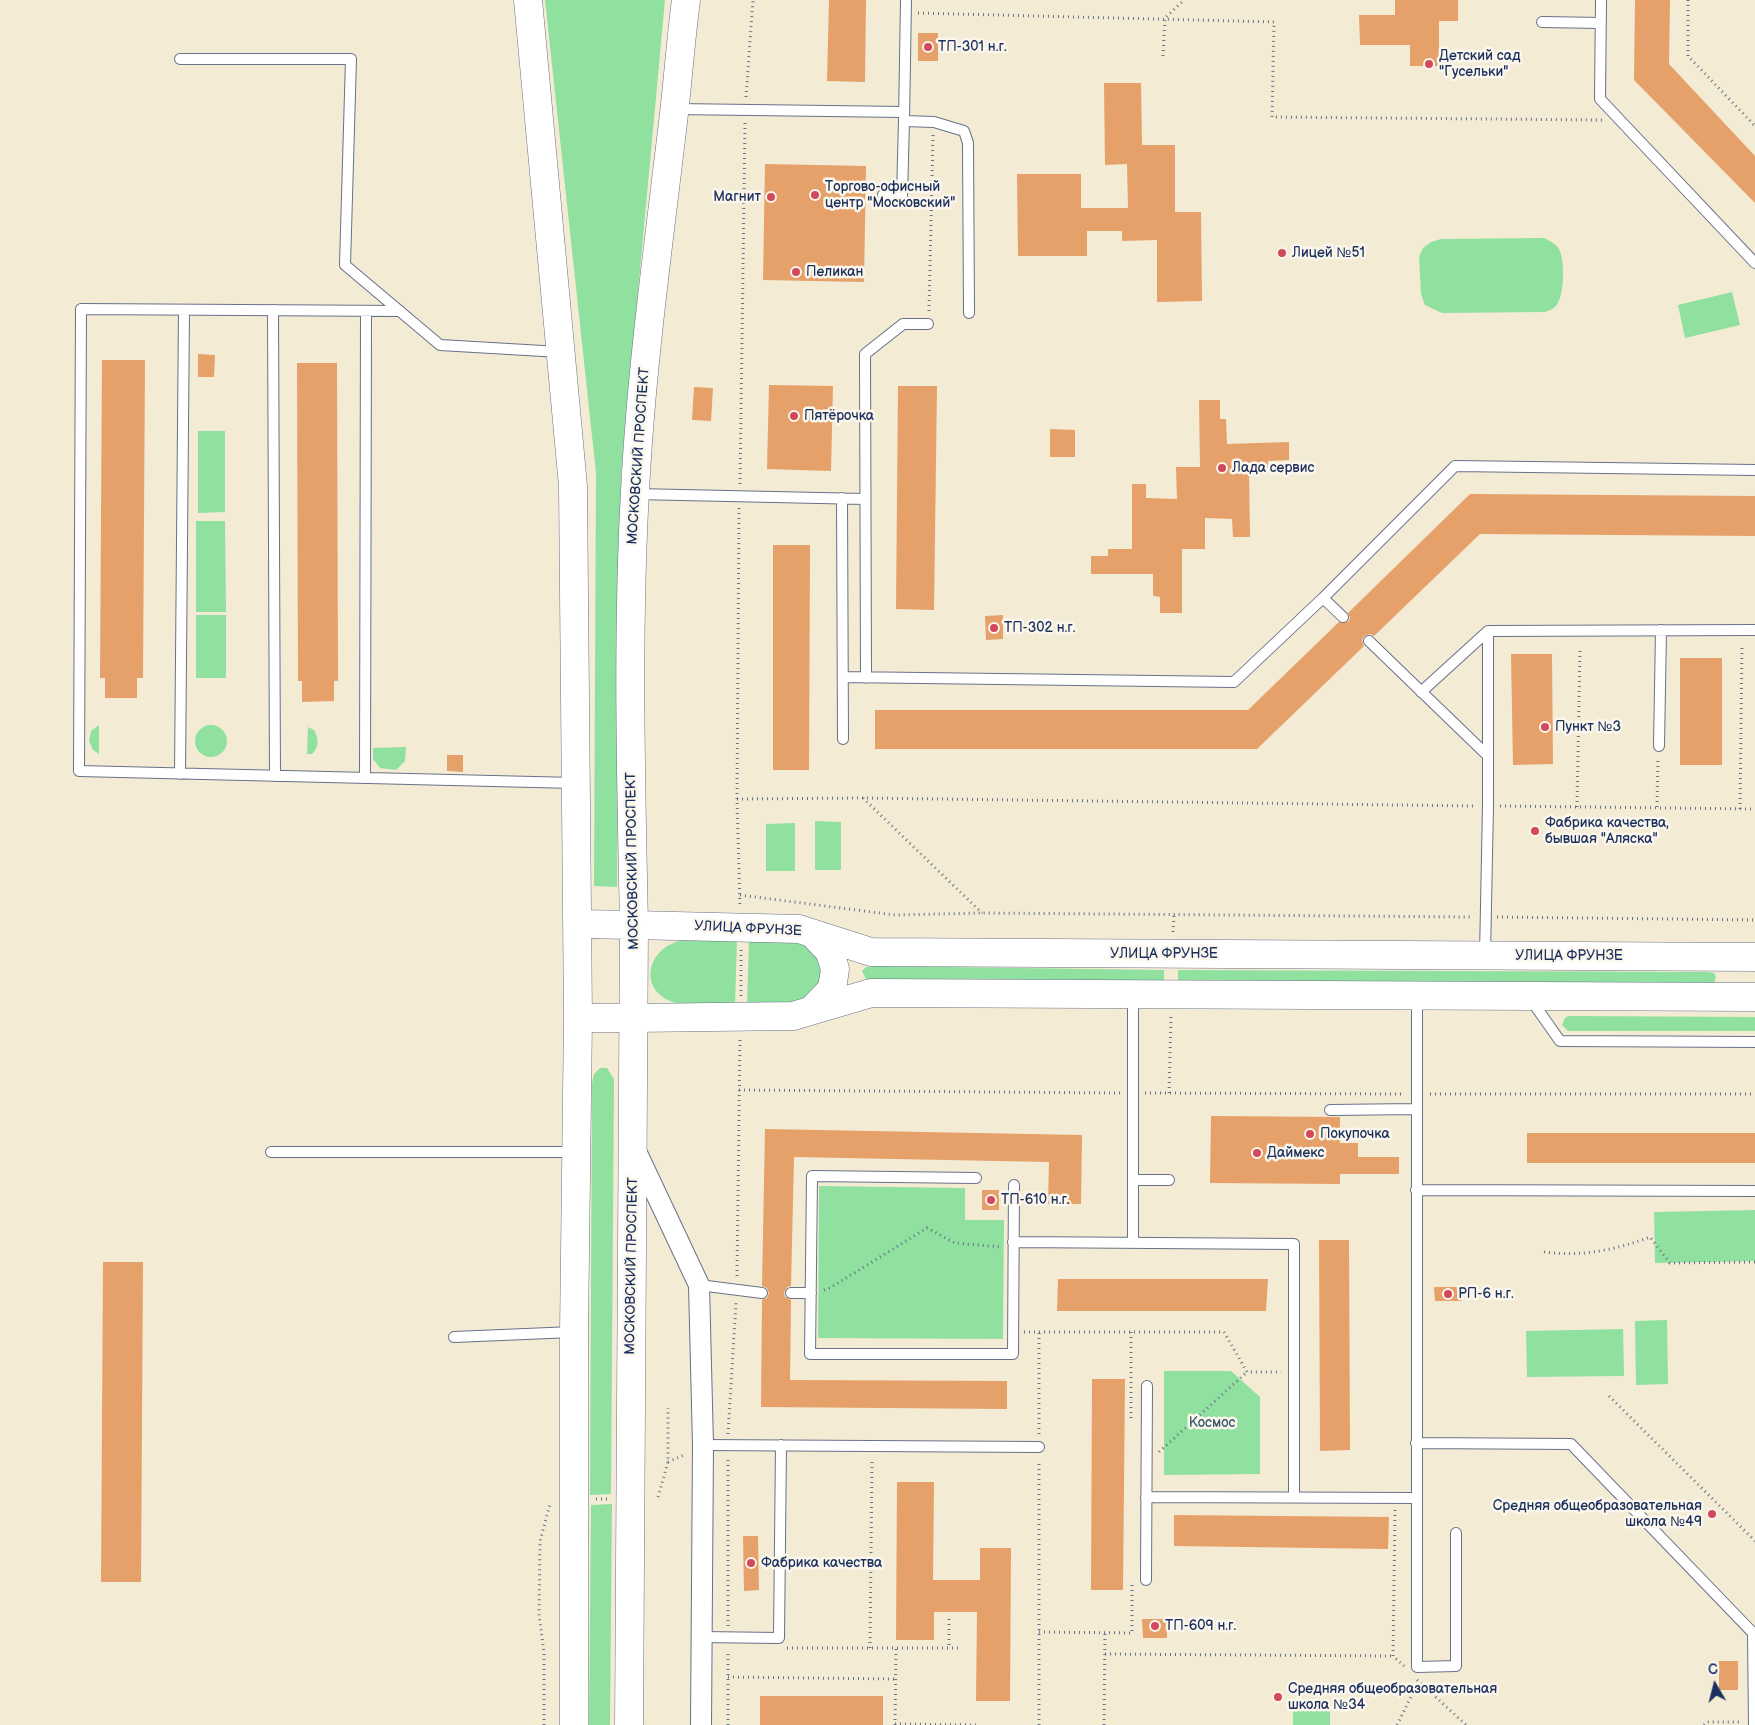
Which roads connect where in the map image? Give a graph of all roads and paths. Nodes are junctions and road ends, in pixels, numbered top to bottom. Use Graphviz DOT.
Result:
graph roads {
  1 [pos="528,0"];
  2 [pos="686,0"];
  3 [pos="753,0"];
  4 [pos="906,0"];
  5 [pos="1184,0"];
  6 [pos="1601,0"];
  7 [pos="1688,0"];
  8 [pos="905,13"];
  9 [pos="1165,18"];
  10 [pos="1542,22"];
  11 [pos="1601,23"];
  12 [pos="1164,56"];
  13 [pos="180,60"];
  14 [pos="755,100"];
  15 [pos="745,105"];
  16 [pos="675,109"];
  17 [pos="904,117"];
  18 [pos="1620,120"];
  19 [pos="934,122"];
  20 [pos="1755,126"];
  21 [pos="883,195"];
  22 [pos="1755,263"];
  23 [pos="184,310"];
  24 [pos="273,310"];
  25 [pos="366,311"];
  26 [pos="400,311"];
  27 [pos="969,313"];
  28 [pos="928,324"];
  29 [pos="561,352"];
  30 [pos="1755,470"];
  31 [pos="634,494"];
  32 [pos="740,496"];
  33 [pos="842,498"];
  34 [pos="866,499"];
  35 [pos="1323,598"];
  36 [pos="1344,617"];
  37 [pos="1661,630"];
  38 [pos="1755,630"];
  39 [pos="1488,631"];
  40 [pos="1369,641"];
  41 [pos="1742,644"];
  42 [pos="1580,650"];
  43 [pos="843,677"];
  44 [pos="866,678"];
  45 [pos="1422,692"];
  46 [pos="843,739"];
  47 [pos="1658,746"];
  48 [pos="1488,756"];
  49 [pos="180,774"];
  50 [pos="275,776"];
  51 [pos="365,778"];
  52 [pos="576,783"];
  53 [pos="863,798"];
  54 [pos="1488,806"];
  55 [pos="1577,807"];
  56 [pos="1657,808"];
  57 [pos="1740,809"];
  58 [pos="1755,809"];
  59 [pos="740,895"];
  60 [pos="982,913"];
  61 [pos="1486,917"];
  62 [pos="1755,920"];
  63 [pos="578,924"];
  64 [pos="634,925"];
  65 [pos="813,934"];
  66 [pos="871,952"];
  67 [pos="1485,955"];
  68 [pos="1717,956"];
  69 [pos="1755,957"];
  70 [pos="871,993"];
  71 [pos="1133,994"];
  72 [pos="1417,995"];
  73 [pos="1528,996"];
  74 [pos="1716,997"];
  75 [pos="1755,997"];
  76 [pos="812,1010"];
  77 [pos="578,1018"];
  78 [pos="634,1018"];
  79 [pos="1755,1042"];
  80 [pos="1132,1093"];
  81 [pos="1416,1094"];
  82 [pos="1755,1094"];
  83 [pos="1416,1109"];
  84 [pos="1330,1110"];
  85 [pos="633,1145"];
  86 [pos="271,1152"];
  87 [pos="575,1152"];
  88 [pos="976,1178"];
  89 [pos="1133,1180"];
  90 [pos="1169,1180"];
  91 [pos="1014,1185"];
  92 [pos="1416,1190"];
  93 [pos="1755,1190"];
  94 [pos="1133,1243"];
  95 [pos="1013,1245"];
  96 [pos="1544,1252"];
  97 [pos="1755,1262"];
  98 [pos="700,1285"];
  99 [pos="737,1289"];
  100 [pos="762,1293"];
  101 [pos="791,1293"];
  102 [pos="811,1293"];
  103 [pos="574,1332"];
  104 [pos="1013,1332"];
  105 [pos="1039,1332"];
  106 [pos="454,1337"];
  107 [pos="1247,1372"];
  108 [pos="1294,1372"];
  109 [pos="1147,1386"];
  110 [pos="1609,1396"];
  111 [pos="668,1408"];
  112 [pos="1416,1443"];
  113 [pos="703,1445"];
  114 [pos="728,1445"];
  115 [pos="781,1445"];
  116 [pos="872,1446"];
  117 [pos="1039,1447"];
  118 [pos="1147,1458"];
  119 [pos="1146,1496"];
  120 [pos="658,1497"];
  121 [pos="1294,1497"];
  122 [pos="1416,1498"];
  123 [pos="590,1499"];
  124 [pos="610,1499"];
  125 [pos="551,1500"];
  126 [pos="1395,1506"];
  127 [pos="1456,1533"];
  128 [pos="1755,1541"];
  129 [pos="1146,1580"];
  130 [pos="949,1619"];
  131 [pos="1039,1632"];
  132 [pos="1105,1633"];
  133 [pos="1132,1633"];
  134 [pos="701,1637"];
  135 [pos="728,1637"];
  136 [pos="737,1647"];
  137 [pos="785,1648"];
  138 [pos="870,1648"];
  139 [pos="896,1648"];
  140 [pos="949,1648"];
  141 [pos="962,1648"];
  142 [pos="1105,1654"];
  143 [pos="1393,1656"];
  144 [pos="1406,1668"];
  145 [pos="1412,1675"];
  146 [pos="728,1677"];
  147 [pos="896,1679"];
  148 [pos="1419,1681"];
  149 [pos="895,1724"];
  150 [pos="1754,1724"];
  151 [pos="544,1725"];
  152 [pos="574,1725"];
  153 [pos="629,1725"];
  154 [pos="701,1725"];
  155 [pos="728,1725"];
  156 [pos="934,1725"];
  157 [pos="978,1725"];
  158 [pos="1039,1725"];
  159 [pos="1104,1725"];
  160 [pos="1397,1725"];
  161 [pos="1466,1725"];
  162 [pos="1704,1725"];
  1 -- 29 [label="main road"];
  2 -- 16 [label="main road, МОСКОВСКИЙ ПРОСПЕКТ"];
  3 -- 15 [label="path"];
  4 -- 8 [label="lane"];
  5 -- 9 [label="path"];
  6 -- 11 [label="lane"];
  7 -- 20 [label="path"];
  8 -- 9 [label="path"];
  8 -- 17 [label="lane"];
  9 -- 12 [label="path"];
  9 -- 18 [label="path"];
  10 -- 11 [label="lane"];
  11 -- 18 [label="lane"];
  13 -- 26 [label="lane"];
  14 -- 15 [label="path"];
  15 -- 16 [label="lane"];
  15 -- 17 [label="lane"];
  15 -- 32 [label="path"];
  16 -- 31 [label="main road, МОСКОВСКИЙ ПРОСПЕКТ"];
  17 -- 19 [label="lane"];
  17 -- 21 [label="lane"];
  18 -- 22 [label="lane"];
  19 -- 27 [label="lane"];
  19 -- 28 [label="path"];
  23 -- 24 [label="lane"];
  23 -- 49 [label="lane"];
  23 -- 49 [label="lane"];
  24 -- 25 [label="lane"];
  24 -- 50 [label="lane"];
  25 -- 26 [label="lane"];
  25 -- 51 [label="lane"];
  26 -- 29 [label="lane"];
  28 -- 34 [label="lane"];
  29 -- 52 [label="main road"];
  30 -- 35 [label="lane"];
  31 -- 32 [label="lane"];
  31 -- 64 [label="main road, МОСКОВСКИЙ ПРОСПЕКТ"];
  32 -- 33 [label="lane"];
  32 -- 53 [label="path"];
  33 -- 34 [label="lane"];
  33 -- 43 [label="lane"];
  34 -- 44 [label="lane"];
  35 -- 36 [label="lane"];
  35 -- 44 [label="lane"];
  37 -- 38 [label="lane"];
  37 -- 39 [label="lane"];
  37 -- 47 [label="lane"];
  39 -- 45 [label="lane"];
  39 -- 48 [label="lane"];
  40 -- 45 [label="lane"];
  41 -- 57 [label="path"];
  42 -- 55 [label="path"];
  43 -- 44 [label="lane"];
  43 -- 46 [label="lane"];
  45 -- 48 [label="lane"];
  47 -- 56 [label="path"];
  48 -- 54 [label="lane"];
  49 -- 50 [label="lane"];
  50 -- 51 [label="lane"];
  51 -- 52 [label="lane"];
  52 -- 63 [label="main road"];
  53 -- 54 [label="path"];
  53 -- 60 [label="path"];
  54 -- 55 [label="path"];
  54 -- 61 [label="lane"];
  55 -- 56 [label="path"];
  56 -- 57 [label="path"];
  57 -- 58 [label="path"];
  59 -- 60 [label="path"];
  60 -- 61 [label="path"];
  61 -- 62 [label="path"];
  61 -- 67 [label="lane"];
  63 -- 64 [label="main road, УЛИЦА ФРУНЗЕ"];
  63 -- 77 [label="main road"];
  64 -- 65 [label="main road, УЛИЦА ФРУНЗЕ"];
  64 -- 78 [label="main road, МОСКОВСКИЙ ПРОСПЕКТ"];
  65 -- 66 [label="main road, УЛИЦА ФРУНЗЕ"];
  65 -- 76 [label="main road"];
  66 -- 67 [label="main road, УЛИЦА ФРУНЗЕ"];
  66 -- 70 [label="main road"];
  67 -- 68 [label="main road, УЛИЦА ФРУНЗЕ"];
  68 -- 69 [label="main road, УЛИЦА ФРУНЗЕ"];
  68 -- 74 [label="main road"];
  70 -- 71 [label="main road"];
  70 -- 76 [label="main road"];
  71 -- 72 [label="main road"];
  71 -- 80 [label="lane"];
  72 -- 73 [label="main road"];
  72 -- 81 [label="lane"];
  73 -- 74 [label="main road"];
  73 -- 79 [label="lane"];
  74 -- 75 [label="main road"];
  76 -- 78 [label="main road"];
  77 -- 78 [label="main road"];
  77 -- 87 [label="main road"];
  78 -- 85 [label="main road, МОСКОВСКИЙ ПРОСПЕКТ"];
  80 -- 81 [label="path"];
  80 -- 89 [label="lane"];
  80 -- 99 [label="path"];
  81 -- 82 [label="path"];
  81 -- 83 [label="lane"];
  83 -- 84 [label="lane"];
  83 -- 92 [label="lane"];
  85 -- 98 [label="street"];
  85 -- 153 [label="main road, МОСКОВСКИЙ ПРОСПЕКТ"];
  86 -- 87 [label="lane"];
  87 -- 103 [label="main road"];
  88 -- 102 [label="lane"];
  89 -- 90 [label="lane"];
  89 -- 94 [label="lane"];
  91 -- 95 [label="lane"];
  92 -- 93 [label="lane"];
  92 -- 112 [label="lane"];
  94 -- 95 [label="lane"];
  94 -- 108 [label="lane"];
  95 -- 102 [label="path"];
  95 -- 104 [label="lane"];
  96 -- 97 [label="path"];
  98 -- 99 [label="lane"];
  98 -- 113 [label="street"];
  99 -- 100 [label="lane"];
  99 -- 114 [label="path"];
  101 -- 102 [label="lane"];
  102 -- 104 [label="lane"];
  103 -- 106 [label="lane"];
  103 -- 152 [label="main road"];
  104 -- 105 [label="path"];
  105 -- 107 [label="path"];
  105 -- 117 [label="path"];
  107 -- 108 [label="path"];
  107 -- 118 [label="path"];
  108 -- 121 [label="lane"];
  109 -- 118 [label="lane"];
  110 -- 128 [label="path"];
  111 -- 120 [label="path"];
  112 -- 122 [label="lane"];
  112 -- 150 [label="lane"];
  113 -- 114 [label="lane"];
  113 -- 134 [label="street"];
  114 -- 115 [label="lane"];
  114 -- 135 [label="path"];
  115 -- 116 [label="lane"];
  115 -- 135 [label="lane"];
  116 -- 117 [label="lane"];
  116 -- 138 [label="path"];
  117 -- 131 [label="path"];
  118 -- 119 [label="lane"];
  119 -- 121 [label="lane"];
  119 -- 129 [label="lane"];
  121 -- 122 [label="lane"];
  122 -- 127 [label="lane"];
  123 -- 124 [label="path"];
  125 -- 151 [label="path"];
  126 -- 143 [label="path"];
  130 -- 140 [label="path"];
  131 -- 132 [label="path"];
  131 -- 158 [label="path"];
  132 -- 133 [label="path"];
  132 -- 142 [label="path"];
  134 -- 135 [label="lane"];
  134 -- 154 [label="street"];
  136 -- 146 [label="path"];
  137 -- 138 [label="path"];
  138 -- 139 [label="path"];
  139 -- 140 [label="path"];
  139 -- 147 [label="path"];
  140 -- 141 [label="path"];
  142 -- 143 [label="path"];
  142 -- 159 [label="path"];
  143 -- 144 [label="path"];
  145 -- 148 [label="path"];
  146 -- 147 [label="path"];
  146 -- 155 [label="path"];
  147 -- 149 [label="path"];
  148 -- 160 [label="path"];
  148 -- 161 [label="path"];
  149 -- 156 [label="path"];
  150 -- 162 [label="path"];
  156 -- 157 [label="path"];
}
